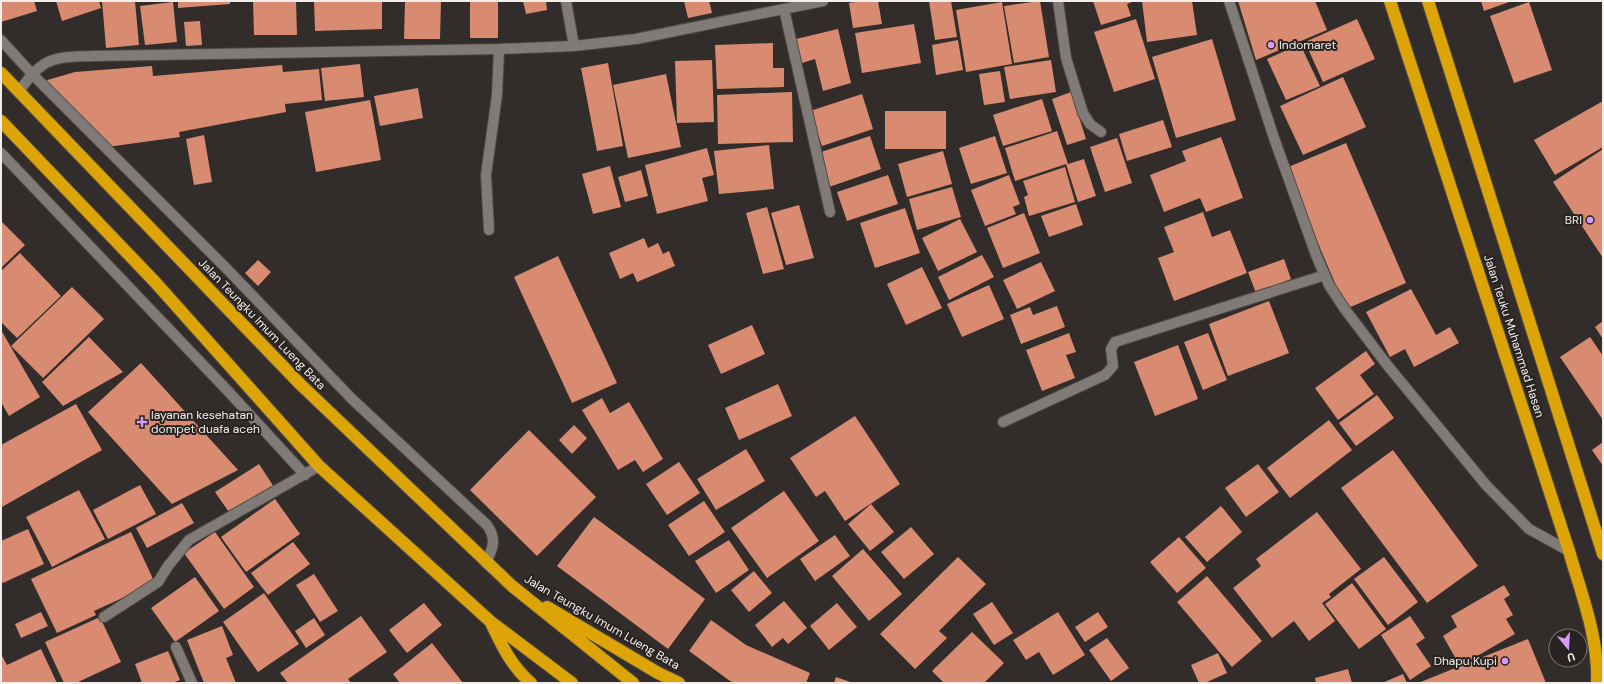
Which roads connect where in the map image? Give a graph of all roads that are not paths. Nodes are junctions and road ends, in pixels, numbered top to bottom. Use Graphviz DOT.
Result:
graph roads {
  1 [pos="566,1"];
  2 [pos="823,1"];
  3 [pos="1058,1"];
  4 [pos="1229,1"];
  5 [pos="1390,1"];
  6 [pos="1428,1"];
  7 [pos="784,9"];
  8 [pos="1,40"];
  9 [pos="574,46"];
  10 [pos="498,49"];
  11 [pos="1,73"];
  12 [pos="33,75"];
  13 [pos="18,92"];
  14 [pos="1,121"];
  15 [pos="1102,132"];
  16 [pos="1,153"];
  17 [pos="830,212"];
  18 [pos="489,230"];
  19 [pos="1325,275"];
  20 [pos="1003,422"];
  21 [pos="319,466"];
  22 [pos="305,475"];
  23 [pos="1601,541"];
  24 [pos="1569,551"];
  25 [pos="1603,554"];
  26 [pos="486,563"];
  27 [pos="512,586"];
  28 [pos="104,617"];
  29 [pos="491,622"];
  30 [pos="176,647"];
  31 [pos="192,683"];
  32 [pos="531,683"];
  33 [pos="572,683"];
  34 [pos="633,683"];
  35 [pos="679,683"];
  36 [pos="1597,683"];
  1 -- 9 [label="street"];
  2 -- 7 [label="street"];
  3 -- 15 [label="street"];
  4 -- 19 [label="street"];
  5 -- 24 [label="highway, Jalan Teuku Muhammad Hasan"];
  6 -- 23 [label="highway, Jalan Teuku Muhammad Hasan"];
  7 -- 9 [label="street"];
  7 -- 17 [label="street"];
  8 -- 12 [label="street"];
  9 -- 10 [label="street"];
  10 -- 12 [label="street"];
  10 -- 18 [label="street"];
  11 -- 13 [label="highway, Jalan Teungku Imum Lueng Bata"];
  12 -- 13 [label="street"];
  12 -- 26 [label="street"];
  13 -- 26 [label="highway, Jalan Teungku Imum Lueng Bata"];
  14 -- 21 [label="highway"];
  16 -- 22 [label="street"];
  19 -- 20 [label="street"];
  19 -- 24 [label="street"];
  21 -- 22 [label="street"];
  21 -- 29 [label="highway"];
  22 -- 28 [label="street"];
  23 -- 25 [label="highway, Jalan Teuku Muhammad Hasan"];
  24 -- 36 [label="highway, Jalan Teuku Muhammad Hasan"];
  26 -- 27 [label="highway, Jalan Teungku Imum Lueng Bata"];
  27 -- 34 [label="highway, Jalan Teungku Imum Lueng Bata"];
  27 -- 35 [label="highway, Jalan Teungku Imum Lueng Bata"];
  29 -- 32 [label="highway"];
  29 -- 33 [label="highway"];
  30 -- 31 [label="street"];
}
